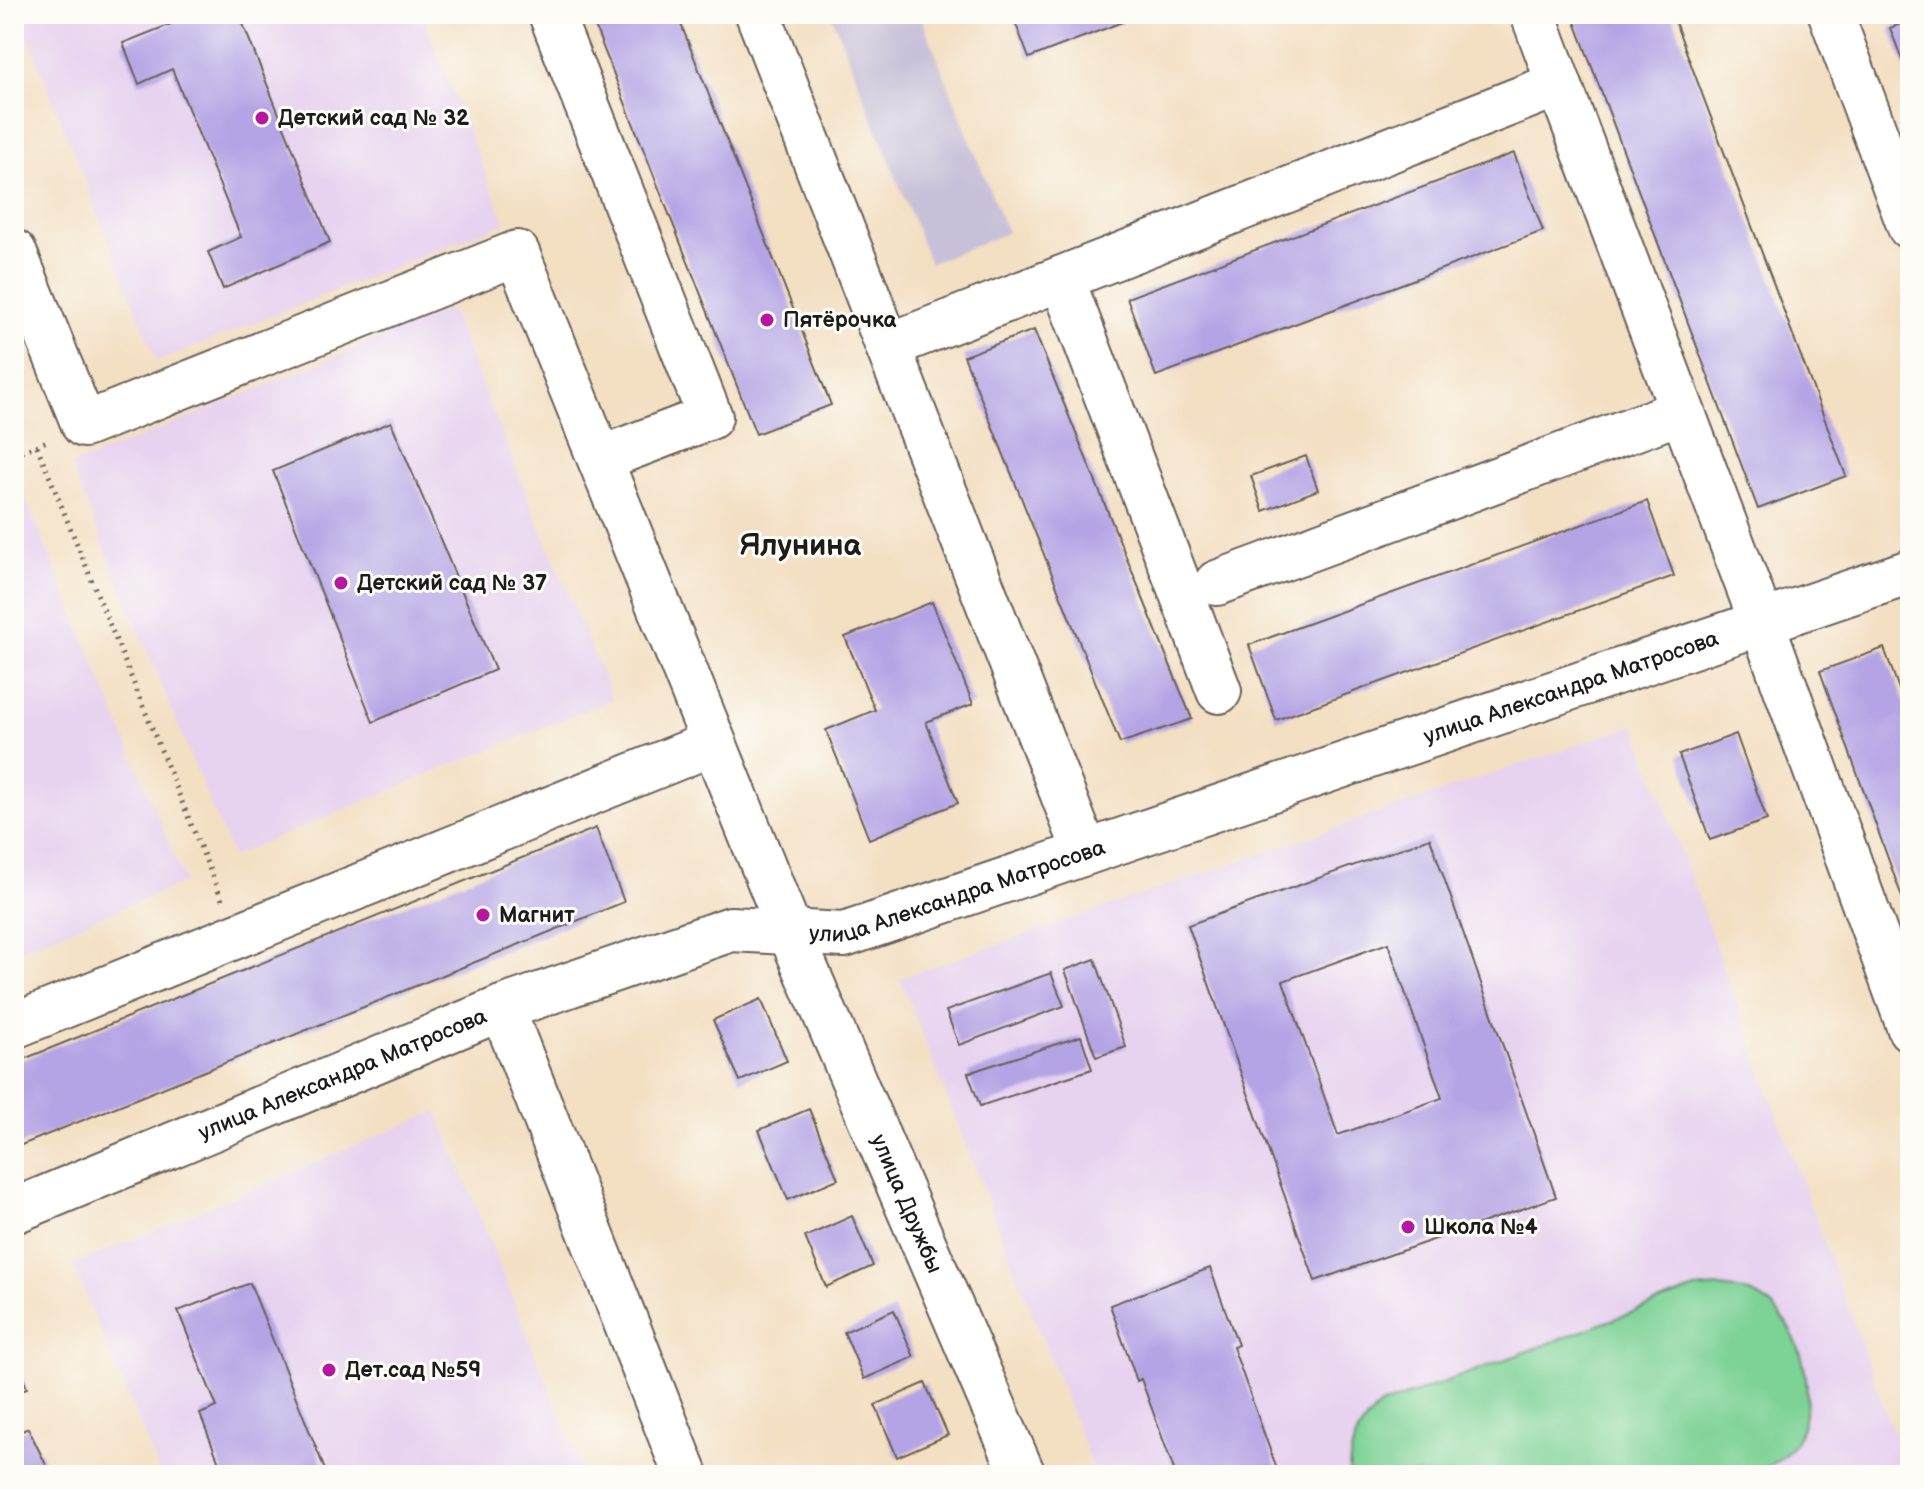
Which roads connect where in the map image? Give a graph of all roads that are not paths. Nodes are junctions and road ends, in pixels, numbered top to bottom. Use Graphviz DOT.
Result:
graph roads {
  1 [pos="551,14"];
  2 [pos="758,14"];
  3 [pos="1533,14"];
  4 [pos="1831,14"];
  5 [pos="1559,84"];
  6 [pos="1910,227"];
  7 [pos="14,252"];
  8 [pos="1062,279"];
  9 [pos="888,346"];
  10 [pos="1682,411"];
  11 [pos="600,459"];
  12 [pos="1910,572"];
  13 [pos="1217,583"];
  14 [pos="1762,623"];
  15 [pos="1219,691"];
  16 [pos="713,743"];
  17 [pos="1085,851"];
  18 [pos="790,932"];
  19 [pos="502,1008"];
  20 [pos="14,1026"];
  21 [pos="1910,1029"];
  22 [pos="14,1211"];
  23 [pos="686,1475"];
  24 [pos="1023,1475"];
  1 -- 11 [label="street"];
  2 -- 9 [label="street"];
  3 -- 5 [label="street"];
  4 -- 6 [label="street"];
  5 -- 8 [label="street"];
  5 -- 10 [label="street"];
  7 -- 11 [label="street, улица Дружбы"];
  8 -- 9 [label="street"];
  8 -- 15 [label="street"];
  9 -- 17 [label="street"];
  10 -- 13 [label="street"];
  10 -- 14 [label="street"];
  11 -- 16 [label="street, улица Дружбы"];
  12 -- 14 [label="street, улица Александра Матросова"];
  14 -- 17 [label="street, улица Александра Матросова"];
  14 -- 21 [label="street"];
  16 -- 18 [label="street, улица Дружбы"];
  16 -- 20 [label="street"];
  17 -- 18 [label="street, улица Александра Матросова"];
  18 -- 19 [label="street, улица Александра Матросова"];
  18 -- 24 [label="street, улица Дружбы"];
  19 -- 22 [label="street, улица Александра Матросова"];
  19 -- 23 [label="street"];
}
